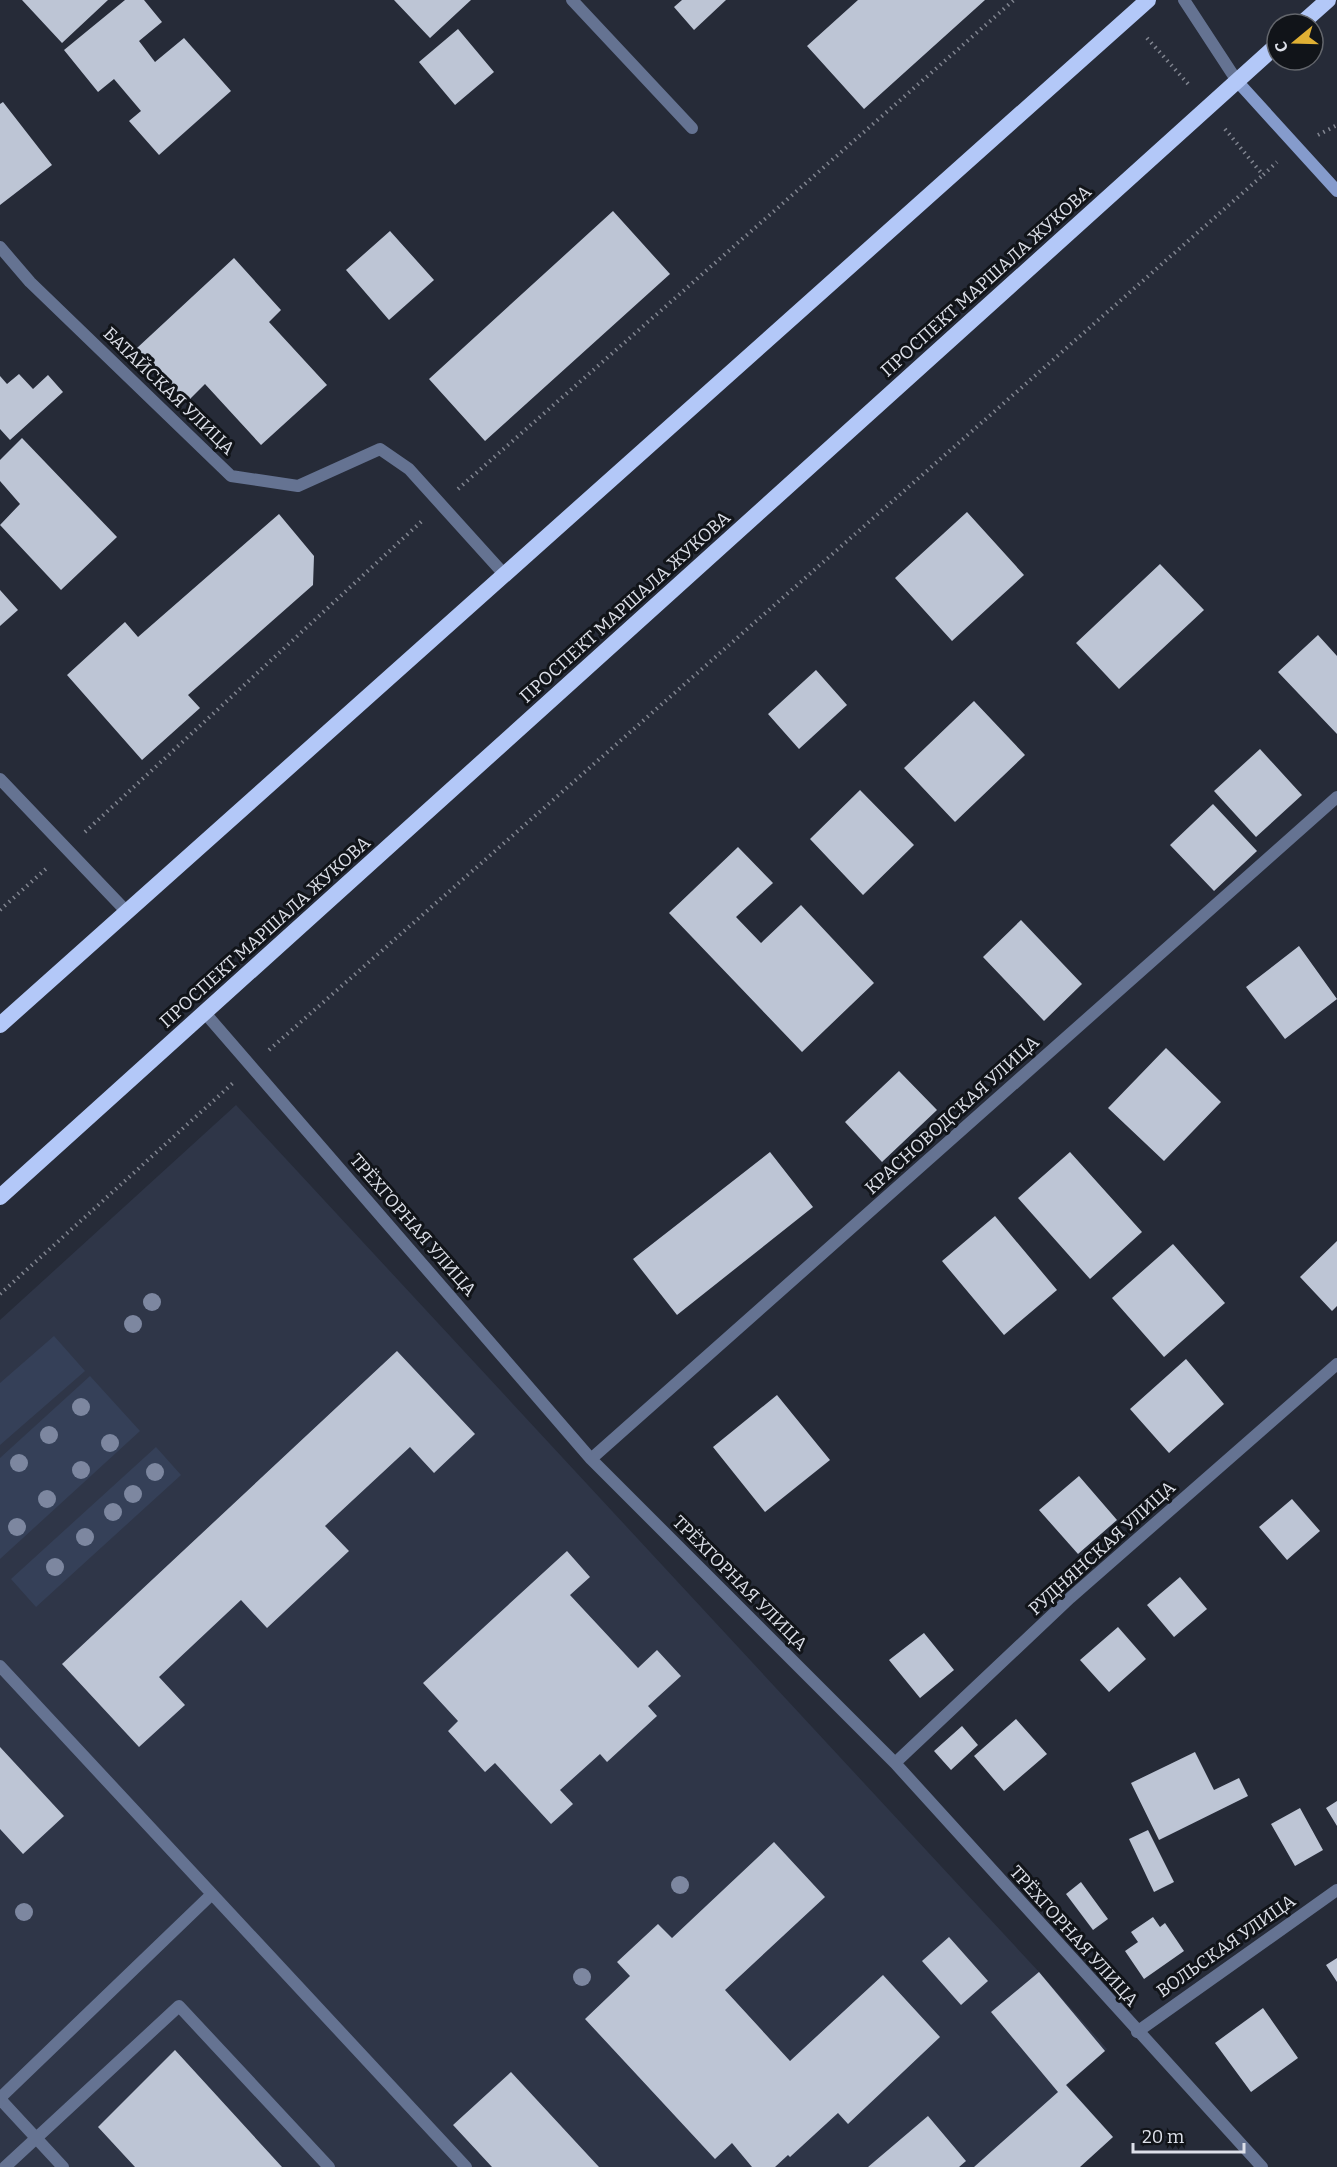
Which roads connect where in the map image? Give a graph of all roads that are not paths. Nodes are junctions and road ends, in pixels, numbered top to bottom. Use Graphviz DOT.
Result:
graph roads {
  1 [pos="572,0"];
  2 [pos="1148,0"];
  3 [pos="1184,0"];
  4 [pos="1328,0"];
  5 [pos="1314,12"];
  6 [pos="1265,56"];
  7 [pos="1237,81"];
  8 [pos="692,128"];
  9 [pos="1337,191"];
  10 [pos="0,247"];
  11 [pos="503,573"];
  12 [pos="0,779"];
  13 [pos="1337,797"];
  14 [pos="127,912"];
  15 [pos="205,1013"];
  16 [pos="0,1024"];
  17 [pos="0,1197"];
  18 [pos="1337,1364"];
  19 [pos="591,1459"];
  20 [pos="0,1666"];
  21 [pos="895,1763"];
  22 [pos="1337,1890"];
  23 [pos="212,1894"];
  24 [pos="1137,2032"];
  25 [pos="0,2099"];
  26 [pos="36,2138"];
  27 [pos="5,2167"];
  28 [pos="63,2167"];
  29 [pos="329,2167"];
  30 [pos="466,2167"];
  31 [pos="1262,2167"];
  1 -- 8 [label="street"];
  2 -- 11 [label="highway"];
  3 -- 7 [label="street"];
  4 -- 5 [label="highway"];
  6 -- 7 [label="highway, ПРОСПЕКТ МАРШАЛА ЖУКОВА"];
  7 -- 9 [label="main road"];
  7 -- 15 [label="highway, ПРОСПЕКТ МАРШАЛА ЖУКОВА"];
  10 -- 11 [label="street, БАТАЙСКАЯ УЛИЦА"];
  11 -- 14 [label="highway"];
  12 -- 14 [label="street"];
  13 -- 19 [label="street, КРАСНОВОДСКАЯ УЛИЦА"];
  14 -- 16 [label="highway"];
  15 -- 17 [label="highway, ПРОСПЕКТ МАРШАЛА ЖУКОВА"];
  15 -- 19 [label="street, ТРЁХГОРНАЯ УЛИЦА"];
  18 -- 21 [label="street, РУДНЯНСКАЯ УЛИЦА"];
  19 -- 21 [label="street, ТРЁХГОРНАЯ УЛИЦА"];
  20 -- 23 [label="street"];
  21 -- 24 [label="street, ТРЁХГОРНАЯ УЛИЦА"];
  22 -- 24 [label="street, ВОЛЬСКАЯ УЛИЦА"];
  23 -- 25 [label="street"];
  23 -- 30 [label="street"];
  24 -- 31 [label="street, ТРЁХГОРНАЯ УЛИЦА"];
  25 -- 26 [label="street"];
  26 -- 27 [label="street"];
  26 -- 28 [label="street"];
  26 -- 29 [label="street"];
}
